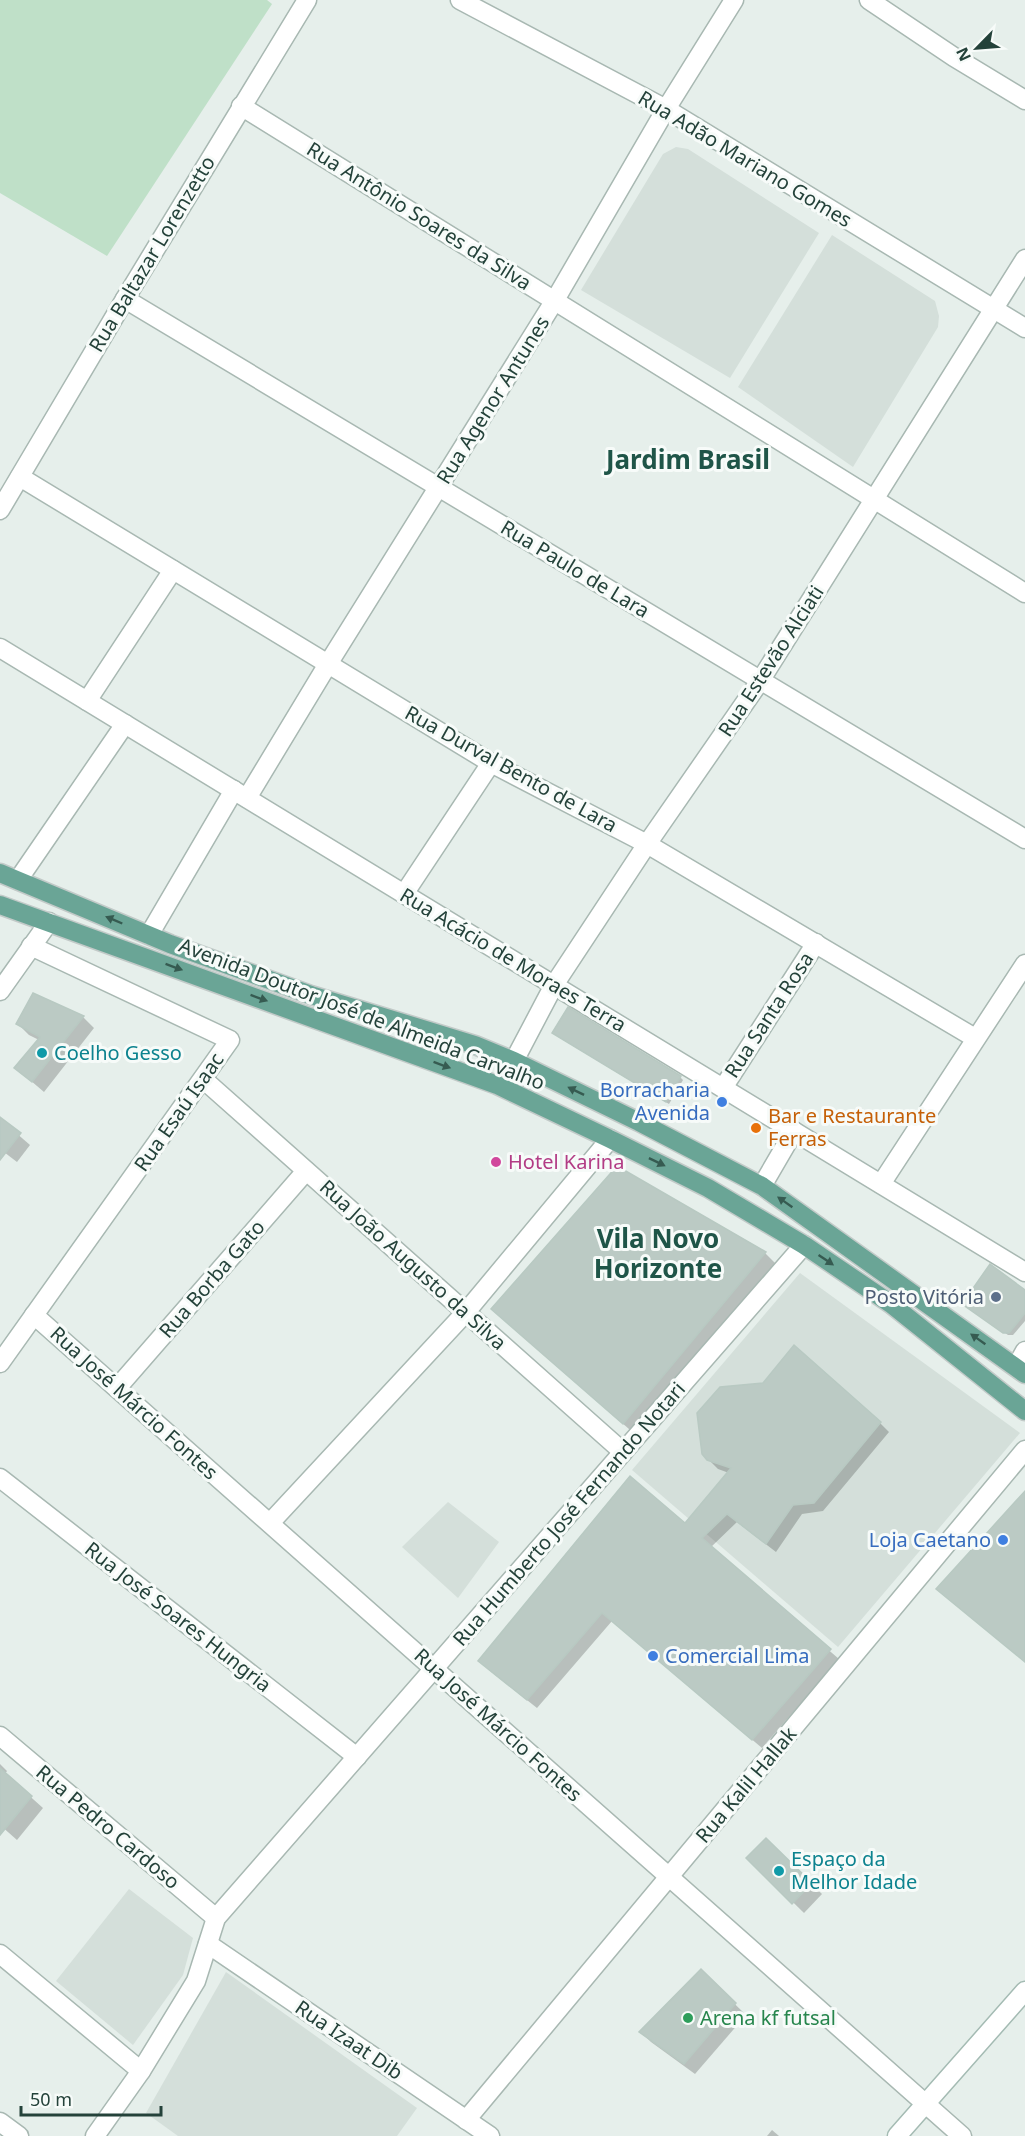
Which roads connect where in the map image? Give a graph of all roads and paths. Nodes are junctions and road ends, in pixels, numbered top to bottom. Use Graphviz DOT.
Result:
graph roads {
  1 [pos="307,0"];
  2 [pos="460,0"];
  3 [pos="734,0"];
  4 [pos="879,3"];
  5 [pos="1025,100"];
  6 [pos="241,106"];
  7 [pos="666,110"];
  8 [pos="1025,259"];
  9 [pos="125,299"];
  10 [pos="555,300"];
  11 [pos="993,308"];
  12 [pos="1025,328"];
  13 [pos="20,477"];
  14 [pos="438,487"];
  15 [pos="874,499"];
  16 [pos="0,510"];
  17 [pos="173,570"];
  18 [pos="1025,593"];
  19 [pos="0,648"];
  20 [pos="328,664"];
  21 [pos="760,681"];
  22 [pos="87,701"];
  23 [pos="125,724"];
  24 [pos="491,763"];
  25 [pos="241,794"];
  26 [pos="1025,839"];
  27 [pos="647,844"];
  28 [pos="0,873"];
  29 [pos="18,880"];
  30 [pos="404,894"];
  31 [pos="0,904"];
  32 [pos="49,922"];
  33 [pos="149,935"];
  34 [pos="816,943"];
  35 [pos="31,946"];
  36 [pos="1025,964"];
  37 [pos="554,985"];
  38 [pos="0,991"];
  39 [pos="975,1038"];
  40 [pos="514,1061"];
  41 [pos="203,1079"];
  42 [pos="723,1088"];
  43 [pos="794,1131"];
  44 [pos="610,1139"];
  45 [pos="306,1171"];
  46 [pos="881,1184"];
  47 [pos="762,1185"];
  48 [pos="804,1245"];
  49 [pos="1025,1272"];
  50 [pos="466,1312"];
  51 [pos="34,1315"];
  52 [pos="0,1363"];
  53 [pos="1022,1364"];
  54 [pos="117,1388"];
  55 [pos="1025,1411"];
  56 [pos="1025,1450"];
  57 [pos="623,1452"];
  58 [pos="0,1478"];
  59 [pos="270,1523"];
  60 [pos="434,1668"];
  61 [pos="0,1736"];
  62 [pos="357,1757"];
  63 [pos="669,1877"];
  64 [pos="216,1918"];
  65 [pos="208,1944"];
  66 [pos="0,1954"];
  67 [pos="1025,1991"];
  68 [pos="141,2070"];
  69 [pos="926,2104"];
  70 [pos="466,2120"];
  71 [pos="0,2122"];
  72 [pos="19,2136"];
  73 [pos="94,2136"];
  74 [pos="490,2136"];
  75 [pos="897,2136"];
  76 [pos="962,2136"];
  1 -- 6 [label="street, Rua Baltazar Lorenzetto"];
  2 -- 7 [label="street, Rua Adão Mariano Gomes"];
  3 -- 7 [label="street, Rua Agenor Antunes"];
  4 -- 5 [label="street"];
  6 -- 9 [label="street, Rua Baltazar Lorenzetto"];
  6 -- 10 [label="street, Rua Antônio Soares da Silva"];
  7 -- 10 [label="street, Rua Agenor Antunes"];
  7 -- 11 [label="street, Rua Adão Mariano Gomes"];
  8 -- 11 [label="street, Rua Estevão Alciati"];
  9 -- 13 [label="street, Rua Baltazar Lorenzetto"];
  9 -- 14 [label="street, Rua Paulo de Lara"];
  10 -- 14 [label="street, Rua Agenor Antunes"];
  10 -- 15 [label="street, Rua Antônio Soares da Silva"];
  11 -- 12 [label="street, Rua Adão Mariano Gomes"];
  11 -- 15 [label="street, Rua Estevão Alciati"];
  13 -- 16 [label="street, Rua Baltazar Lorenzetto"];
  13 -- 17 [label="street, Rua Durval Bento de Lara"];
  14 -- 20 [label="street, Rua Agenor Antunes"];
  14 -- 21 [label="street, Rua Paulo de Lara"];
  15 -- 18 [label="street, Rua Antônio Soares da Silva"];
  15 -- 21 [label="street, Rua Estevão Alciati"];
  17 -- 20 [label="street, Rua Durval Bento de Lara"];
  17 -- 22 [label="street"];
  19 -- 22 [label="street, Rua Acácio de Moraes Terra"];
  20 -- 24 [label="street, Rua Durval Bento de Lara"];
  20 -- 25 [label="street, Rua Agenor Antunes"];
  21 -- 26 [label="street, Rua Paulo de Lara"];
  21 -- 27 [label="street, Rua Estevão Alciati"];
  22 -- 23 [label="street, Rua Acácio de Moraes Terra"];
  23 -- 25 [label="street, Rua Acácio de Moraes Terra"];
  23 -- 29 [label="street"];
  24 -- 27 [label="street, Rua Durval Bento de Lara"];
  24 -- 30 [label="street"];
  25 -- 30 [label="street, Rua Acácio de Moraes Terra"];
  25 -- 33 [label="street, Rua Agenor Antunes"];
  27 -- 34 [label="street, Rua Durval Bento de Lara"];
  27 -- 37 [label="street, Rua Estevão Alciati"];
  28 -- 29 [label="main road, Avenida Doutor José de Almeida Carvalho"];
  33 -- 29 [label="main road, Avenida Doutor José de Almeida Carvalho, one-way"];
  30 -- 37 [label="street, Rua Acácio de Moraes Terra"];
  31 -- 32 [label="main road, Avenida Doutor José de Almeida Carvalho"];
  32 -- 35 [label="street"];
  32 -- 44 [label="main road, Avenida Doutor José de Almeida Carvalho, one-way"];
  33 -- 40 [label="main road, Avenida Doutor José de Almeida Carvalho"];
  34 -- 39 [label="street, Rua Durval Bento de Lara"];
  34 -- 42 [label="street, Rua Santa Rosa"];
  35 -- 38 [label="street"];
  35 -- 41 [label="street, Rua Esaú Isaac"];
  36 -- 39 [label="street"];
  37 -- 40 [label="street, Rua Estevão Alciati"];
  37 -- 42 [label="street, Rua Acácio de Moraes Terra"];
  39 -- 46 [label="street"];
  47 -- 40 [label="main road, Avenida Doutor José de Almeida Carvalho, one-way"];
  41 -- 45 [label="street, Rua João Augusto da Silva"];
  41 -- 51 [label="street, Rua Esaú Isaac"];
  42 -- 43 [label="street, Rua Acácio de Moraes Terra"];
  43 -- 46 [label="street, Rua Acácio de Moraes Terra"];
  43 -- 47 [label="street"];
  44 -- 48 [label="main road, Avenida Doutor José de Almeida Carvalho, one-way"];
  44 -- 50 [label="street"];
  45 -- 50 [label="street, Rua João Augusto da Silva"];
  45 -- 54 [label="street, Rua Borba Gato"];
  46 -- 49 [label="street, Rua Acácio de Moraes Terra"];
  53 -- 47 [label="main road, Avenida Doutor José de Almeida Carvalho, one-way"];
  48 -- 55 [label="main road, Avenida Doutor José de Almeida Carvalho, one-way"];
  48 -- 57 [label="street, Rua Humberto José Fernando Notari"];
  50 -- 57 [label="street, Rua João Augusto da Silva"];
  50 -- 59 [label="street"];
  51 -- 52 [label="street, Rua Esaú Isaac"];
  51 -- 54 [label="street, Rua José Márcio Fontes"];
  54 -- 59 [label="street, Rua José Márcio Fontes"];
  56 -- 63 [label="street, Rua Kalil Hallak"];
  57 -- 60 [label="street, Rua Humberto José Fernando Notari"];
  58 -- 62 [label="street, Rua José Soares Hungria"];
  59 -- 60 [label="street, Rua José Márcio Fontes"];
  60 -- 62 [label="street, Rua Humberto José Fernando Notari"];
  60 -- 63 [label="street, Rua José Márcio Fontes"];
  61 -- 64 [label="street, Rua Pedro Cardoso"];
  62 -- 64 [label="street, Rua Humberto José Fernando Notari"];
  63 -- 69 [label="street, Rua José Márcio Fontes"];
  63 -- 70 [label="street, Rua Kalil Hallak"];
  64 -- 65 [label="street, Rua Humberto José Fernando Notari"];
  65 -- 68 [label="street, Rua Humberto José Fernando Notari"];
  65 -- 70 [label="street, Rua Izaat Dib"];
  66 -- 68 [label="street"];
  67 -- 69 [label="street"];
  68 -- 73 [label="street, Rua Humberto José Fernando Notari"];
  69 -- 75 [label="street"];
  69 -- 76 [label="street, Rua José Márcio Fontes"];
  70 -- 74 [label="street, Rua Izaat Dib"];
  71 -- 72 [label="street"];
}
